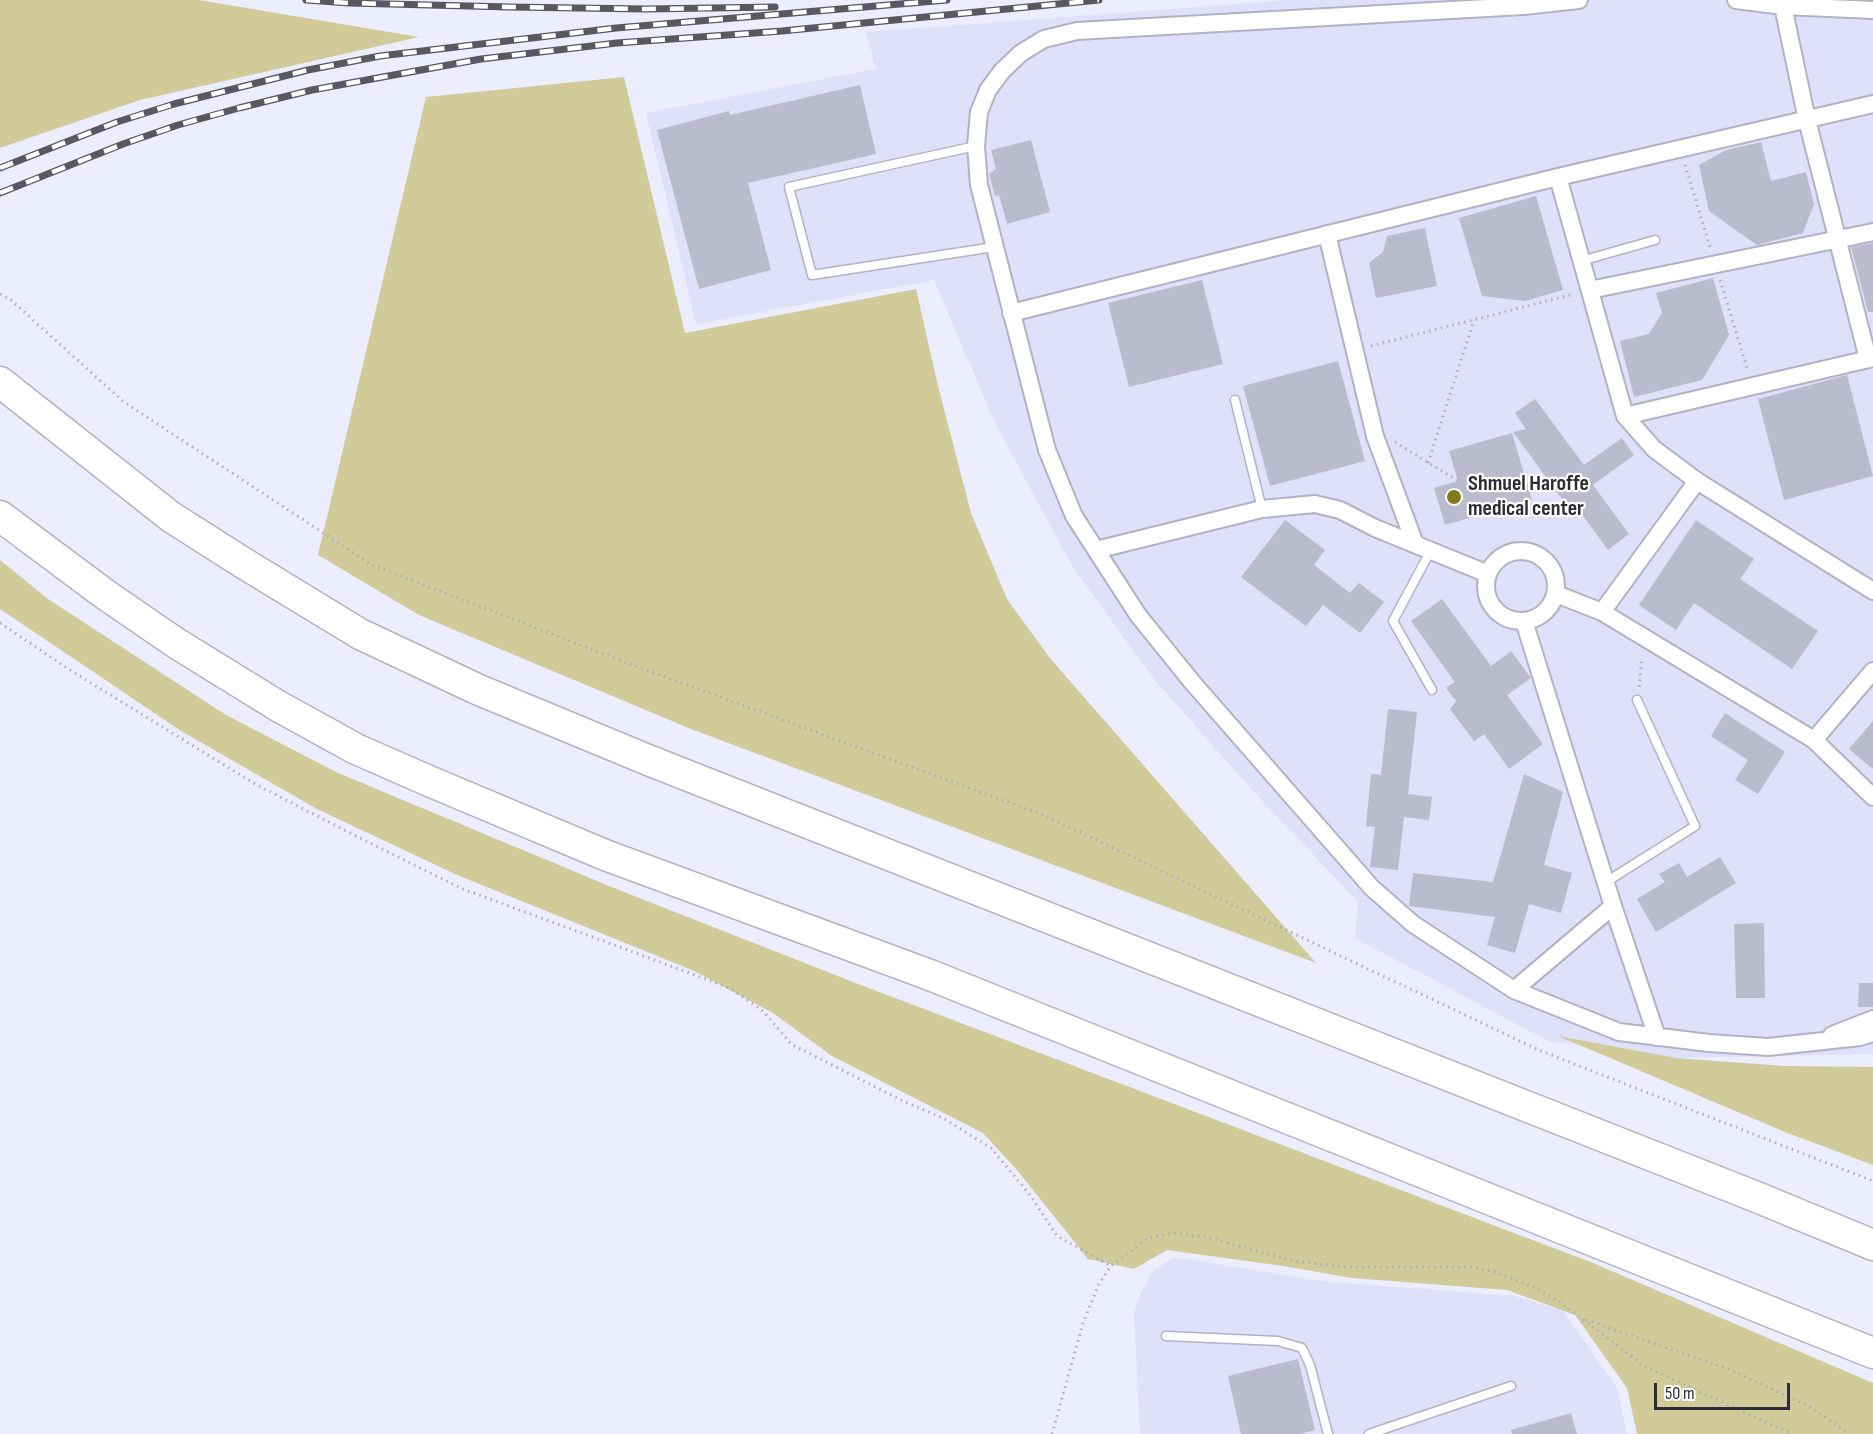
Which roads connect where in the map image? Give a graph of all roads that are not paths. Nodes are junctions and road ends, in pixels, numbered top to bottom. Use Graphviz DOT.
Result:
graph roads {
  1 [pos="1579,0"];
  2 [pos="1736,0"];
  3 [pos="1783,6"];
  4 [pos="1873,10"];
  5 [pos="1873,104"];
  6 [pos="1807,120"];
  7 [pos="976,146"];
  8 [pos="1558,177"];
  9 [pos="1873,232"];
  10 [pos="1327,234"];
  11 [pos="1837,239"];
  12 [pos="1655,240"];
  13 [pos="994,247"];
  14 [pos="1581,261"];
  15 [pos="1590,290"];
  16 [pos="1011,313"];
  17 [pos="1871,358"];
  18 [pos="0,382"];
  19 [pos="1235,400"];
  20 [pos="1624,416"];
  21 [pos="1697,481"];
  22 [pos="1263,509"];
  23 [pos="0,516"];
  24 [pos="1415,543"];
  25 [pos="1096,550"];
  26 [pos="1431,550"];
  27 [pos="1488,574"];
  28 [pos="1873,591"];
  29 [pos="1556,594"];
  30 [pos="1602,612"];
  31 [pos="1524,621"];
  32 [pos="1873,671"];
  33 [pos="1432,690"];
  34 [pos="1637,700"];
  35 [pos="1814,740"];
  36 [pos="1873,797"];
  37 [pos="1606,882"];
  38 [pos="1613,906"];
  39 [pos="1514,990"];
  40 [pos="1873,1019"];
  41 [pos="1873,1033"];
  42 [pos="1657,1037"];
  43 [pos="1820,1041"];
  44 [pos="1873,1245"];
  45 [pos="1166,1336"];
  46 [pos="1873,1353"];
  47 [pos="1511,1386"];
  48 [pos="1328,1434"];
  49 [pos="1369,1434"];
  1 -- 7 [label="street"];
  2 -- 3 [label="street"];
  3 -- 4 [label="street"];
  3 -- 6 [label="street"];
  5 -- 6 [label="street"];
  6 -- 8 [label="street"];
  6 -- 11 [label="street"];
  7 -- 13 [label="street"];
  7 -- 13 [label="lane"];
  8 -- 10 [label="street"];
  8 -- 14 [label="street"];
  9 -- 11 [label="street"];
  10 -- 16 [label="street"];
  10 -- 24 [label="street"];
  11 -- 15 [label="street"];
  11 -- 17 [label="street"];
  12 -- 14 [label="lane"];
  13 -- 16 [label="street"];
  14 -- 15 [label="street"];
  15 -- 20 [label="street"];
  16 -- 25 [label="street"];
  17 -- 20 [label="street"];
  18 -- 44 [label="highway"];
  19 -- 22 [label="lane"];
  20 -- 21 [label="street"];
  21 -- 28 [label="street"];
  21 -- 30 [label="street"];
  22 -- 24 [label="street"];
  22 -- 25 [label="street"];
  23 -- 46 [label="highway"];
  24 -- 26 [label="street"];
  25 -- 39 [label="street"];
  26 -- 27 [label="street"];
  26 -- 33 [label="lane"];
  27 -- 29 [label="street"];
  27 -- 31 [label="street"];
  29 -- 30 [label="street"];
  29 -- 31 [label="street"];
  30 -- 35 [label="street"];
  31 -- 37 [label="street"];
  32 -- 35 [label="street"];
  34 -- 37 [label="lane"];
  35 -- 36 [label="street"];
  37 -- 38 [label="street"];
  38 -- 39 [label="street"];
  38 -- 42 [label="street"];
  39 -- 42 [label="street"];
  40 -- 43 [label="street"];
  41 -- 43 [label="street"];
  42 -- 43 [label="street"];
  45 -- 48 [label="lane"];
  47 -- 49 [label="lane"];
}
